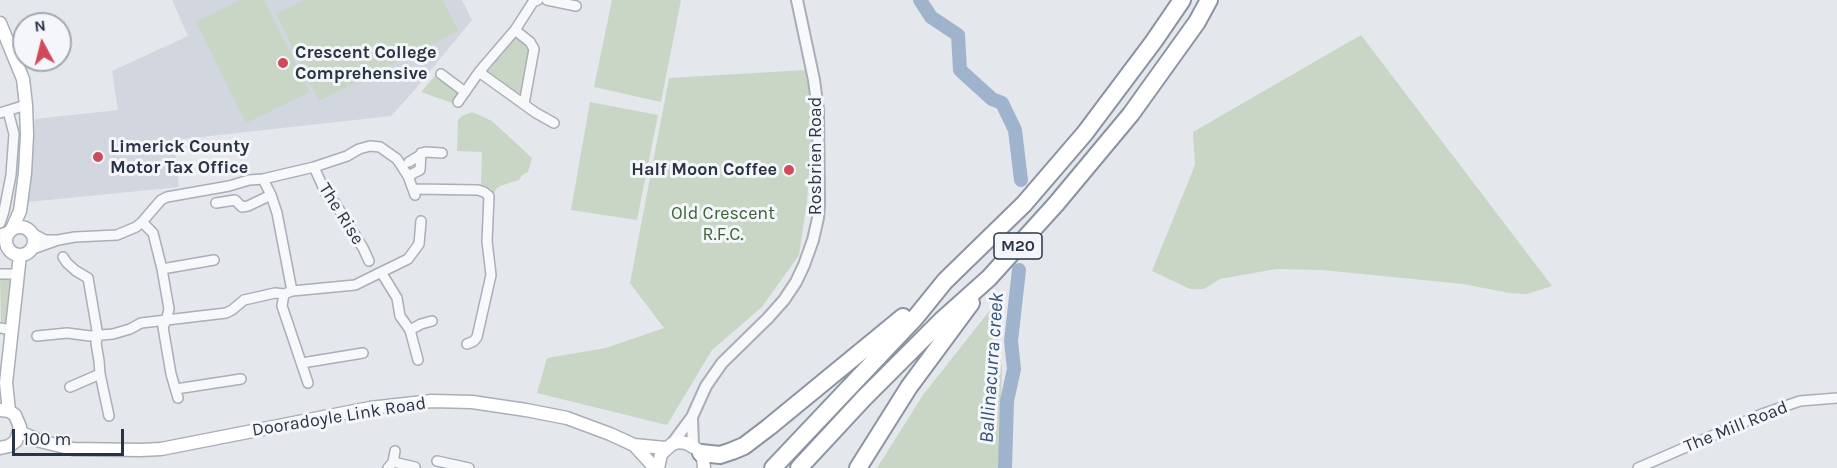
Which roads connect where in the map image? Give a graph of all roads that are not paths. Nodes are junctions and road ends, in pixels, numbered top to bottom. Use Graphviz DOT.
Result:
graph roads {
  1 [pos="547,0"];
  2 [pos="797,0"];
  3 [pos="1182,0"];
  4 [pos="1209,0"];
  5 [pos="534,1"];
  6 [pos="576,6"];
  7 [pos="0,23"];
  8 [pos="515,30"];
  9 [pos="479,72"];
  10 [pos="441,74"];
  11 [pos="465,92"];
  12 [pos="458,102"];
  13 [pos="524,104"];
  14 [pos="26,105"];
  15 [pos="4,112"];
  16 [pos="554,123"];
  17 [pos="422,153"];
  18 [pos="442,153"];
  19 [pos="409,162"];
  20 [pos="314,167"];
  21 [pos="408,176"];
  22 [pos="263,179"];
  23 [pos="271,195"];
  24 [pos="216,203"];
  25 [pos="4,211"];
  26 [pos="20,211"];
  27 [pos="421,220"];
  28 [pos="142,222"];
  29 [pos="30,231"];
  30 [pos="4,233"];
  31 [pos="58,240"];
  32 [pos="25,252"];
  33 [pos="63,256"];
  34 [pos="214,260"];
  35 [pos="369,261"];
  36 [pos="162,269"];
  37 [pos="381,272"];
  38 [pos="18,273"];
  39 [pos="0,274"];
  40 [pos="989,278"];
  41 [pos="945,281"];
  42 [pos="288,292"];
  43 [pos="166,321"];
  44 [pos="432,321"];
  45 [pos="6,329"];
  46 [pos="410,330"];
  47 [pos="37,336"];
  48 [pos="98,336"];
  49 [pos="467,344"];
  50 [pos="363,353"];
  51 [pos="418,360"];
  52 [pos="302,363"];
  53 [pos="100,374"];
  54 [pos="241,378"];
  55 [pos="6,383"];
  56 [pos="308,383"];
  57 [pos="70,387"];
  58 [pos="0,396"];
  59 [pos="1837,398"];
  60 [pos="4,411"];
  61 [pos="109,416"];
  62 [pos="692,417"];
  63 [pos="11,442"];
  64 [pos="634,445"];
  65 [pos="668,446"];
  66 [pos="395,451"];
  67 [pos="0,456"];
  68 [pos="701,460"];
  69 [pos="437,462"];
  70 [pos="390,465"];
  71 [pos="415,467"];
  72 [pos="458,467"];
  73 [pos="470,468"];
  74 [pos="657,468"];
  75 [pos="773,468"];
  76 [pos="799,468"];
  77 [pos="858,468"];
  78 [pos="1638,468"];
  1 -- 6 [label="street"];
  2 -- 62 [label="street, Rosbrien Road"];
  3 -- 41 [label="highway, M20"];
  4 -- 40 [label="highway, M20"];
  5 -- 8 [label="street"];
  7 -- 14 [label="main road"];
  8 -- 9 [label="street"];
  8 -- 13 [label="street"];
  9 -- 11 [label="street"];
  9 -- 13 [label="street"];
  10 -- 11 [label="street"];
  11 -- 12 [label="street"];
  13 -- 16 [label="street"];
  14 -- 15 [label="street"];
  14 -- 26 [label="main road"];
  15 -- 25 [label="street"];
  17 -- 18 [label="street"];
  17 -- 19 [label="street"];
  17 -- 21 [label="street"];
  20 -- 21 [label="street"];
  20 -- 22 [label="street"];
  20 -- 35 [label="street, The Rise"];
  21 -- 49 [label="street"];
  22 -- 23 [label="street"];
  22 -- 28 [label="street"];
  23 -- 24 [label="street"];
  23 -- 42 [label="street"];
  25 -- 26 [label="street"];
  25 -- 30 [label="street"];
  26 -- 29 [label="main road"];
  26 -- 30 [label="main road"];
  27 -- 37 [label="street"];
  28 -- 31 [label="street"];
  28 -- 36 [label="street"];
  29 -- 30 [label="main road"];
  29 -- 31 [label="street"];
  29 -- 32 [label="main road"];
  30 -- 32 [label="main road"];
  31 -- 32 [label="street"];
  32 -- 38 [label="main road"];
  33 -- 48 [label="street"];
  34 -- 36 [label="street"];
  36 -- 43 [label="street"];
  37 -- 42 [label="street"];
  37 -- 46 [label="street"];
  38 -- 39 [label="street"];
  38 -- 45 [label="main road"];
  40 -- 76 [label="highway, M20"];
  40 -- 77 [label="highway, M20"];
  41 -- 68 [label="highway, M20"];
  41 -- 75 [label="highway, M20"];
  42 -- 43 [label="street"];
  42 -- 52 [label="street"];
  43 -- 48 [label="street"];
  43 -- 54 [label="street"];
  44 -- 46 [label="street"];
  45 -- 55 [label="main road"];
  46 -- 51 [label="street"];
  47 -- 48 [label="street"];
  48 -- 53 [label="street"];
  50 -- 52 [label="street"];
  52 -- 56 [label="street"];
  53 -- 57 [label="street"];
  53 -- 61 [label="street"];
  55 -- 58 [label="main road"];
  55 -- 60 [label="main road"];
  59 -- 78 [label="street, The Mill Road"];
  60 -- 63 [label="main road"];
  62 -- 65 [label="street, Rosbrien Road"];
  62 -- 68 [label="street, Rosbrien Road"];
  63 -- 64 [label="main road, Dooradoyle Link Road"];
  63 -- 67 [label="street"];
  64 -- 65 [label="main road, Dooradoyle Link Road"];
  64 -- 74 [label="main road, Dooradoyle Link Road"];
  65 -- 68 [label="main road, Dooradoyle Link Road"];
  65 -- 74 [label="main road"];
  66 -- 70 [label="street"];
  69 -- 72 [label="street"];
  70 -- 71 [label="street"];
  72 -- 73 [label="street"];
}
